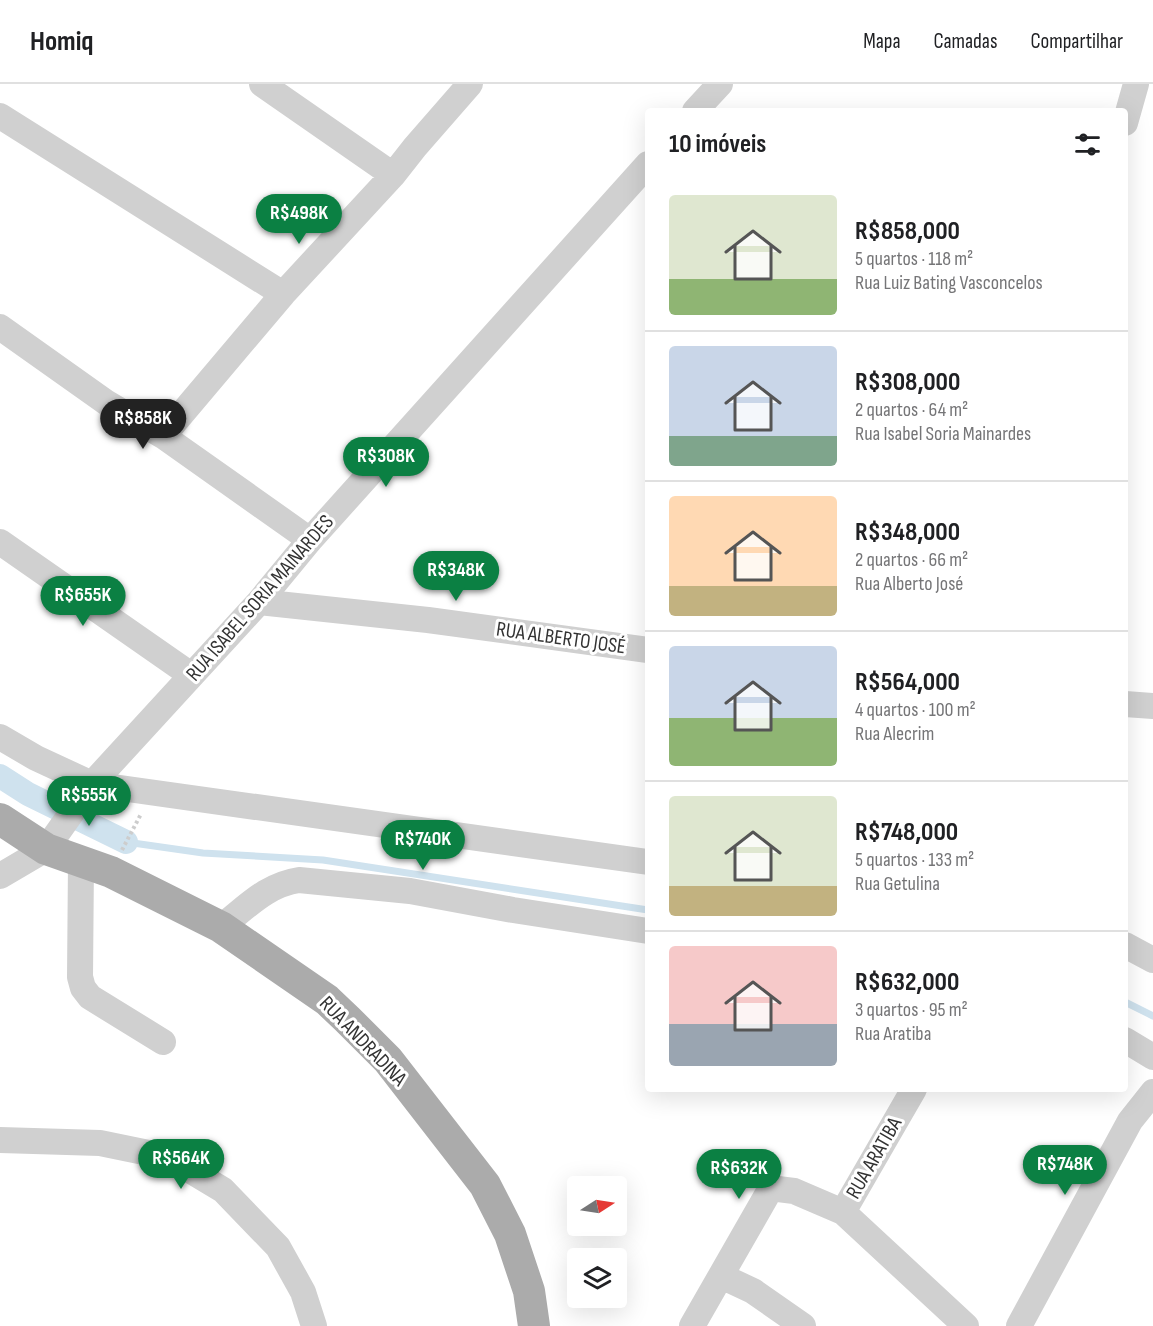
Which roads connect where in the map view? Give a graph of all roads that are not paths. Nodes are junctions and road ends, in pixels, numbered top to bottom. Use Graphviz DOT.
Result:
graph roads {
  1 [pos="262,84"];
  2 [pos="470,84"];
  3 [pos="720,84"];
  4 [pos="1136,84"];
  5 [pos="698,108"];
  6 [pos="1128,112"];
  7 [pos="0,116"];
  8 [pos="645,167"];
  9 [pos="393,175"];
  10 [pos="283,294"];
  11 [pos="0,327"];
  12 [pos="163,436"];
  13 [pos="310,540"];
  14 [pos="0,542"];
  15 [pos="258,602"];
  16 [pos="645,650"];
  17 [pos="191,675"];
  18 [pos="1128,704"];
  19 [pos="1153,706"];
  20 [pos="0,737"];
  21 [pos="86,793"];
  22 [pos="0,819"];
  23 [pos="53,839"];
  24 [pos="81,861"];
  25 [pos="645,862"];
  26 [pos="0,876"];
  27 [pos="222,927"];
  28 [pos="645,931"];
  29 [pos="1128,947"];
  30 [pos="1153,960"];
  31 [pos="163,1042"];
  32 [pos="1128,1042"];
  33 [pos="1153,1057"];
  34 [pos="912,1092"];
  35 [pos="1153,1092"];
  36 [pos="0,1140"];
  37 [pos="843,1212"];
  38 [pos="721,1276"];
  39 [pos="314,1326"];
  40 [pos="534,1326"];
  41 [pos="692,1326"];
  42 [pos="803,1326"];
  43 [pos="966,1326"];
  44 [pos="1019,1326"];
  1 -- 9 [label="street"];
  2 -- 9 [label="street"];
  3 -- 5 [label="street"];
  4 -- 6 [label="street"];
  7 -- 10 [label="street"];
  8 -- 13 [label="street, RUA ISABEL SORIA MAINARDES"];
  9 -- 10 [label="street"];
  10 -- 12 [label="street"];
  11 -- 12 [label="street"];
  12 -- 13 [label="street"];
  13 -- 15 [label="street, RUA ISABEL SORIA MAINARDES"];
  14 -- 17 [label="street"];
  15 -- 16 [label="street, RUA ALBERTO JOSÉ"];
  15 -- 17 [label="street, RUA ISABEL SORIA MAINARDES"];
  17 -- 21 [label="street, RUA ISABEL SORIA MAINARDES"];
  18 -- 19 [label="street"];
  20 -- 21 [label="street"];
  21 -- 23 [label="street, RUA ISABEL SORIA MAINARDES"];
  21 -- 25 [label="street"];
  22 -- 23 [label="main road, RUA ANDRADINA"];
  23 -- 24 [label="main road, RUA ANDRADINA"];
  23 -- 26 [label="street"];
  24 -- 27 [label="main road, RUA ANDRADINA"];
  24 -- 31 [label="street"];
  27 -- 28 [label="street"];
  27 -- 40 [label="main road, RUA ANDRADINA"];
  29 -- 30 [label="street"];
  32 -- 33 [label="street"];
  34 -- 37 [label="street, RUA ARATIBA"];
  35 -- 44 [label="street"];
  36 -- 39 [label="street"];
  37 -- 38 [label="street, RUA ARATIBA"];
  37 -- 43 [label="street"];
  38 -- 41 [label="street, RUA ARATIBA"];
  38 -- 42 [label="street"];
}
